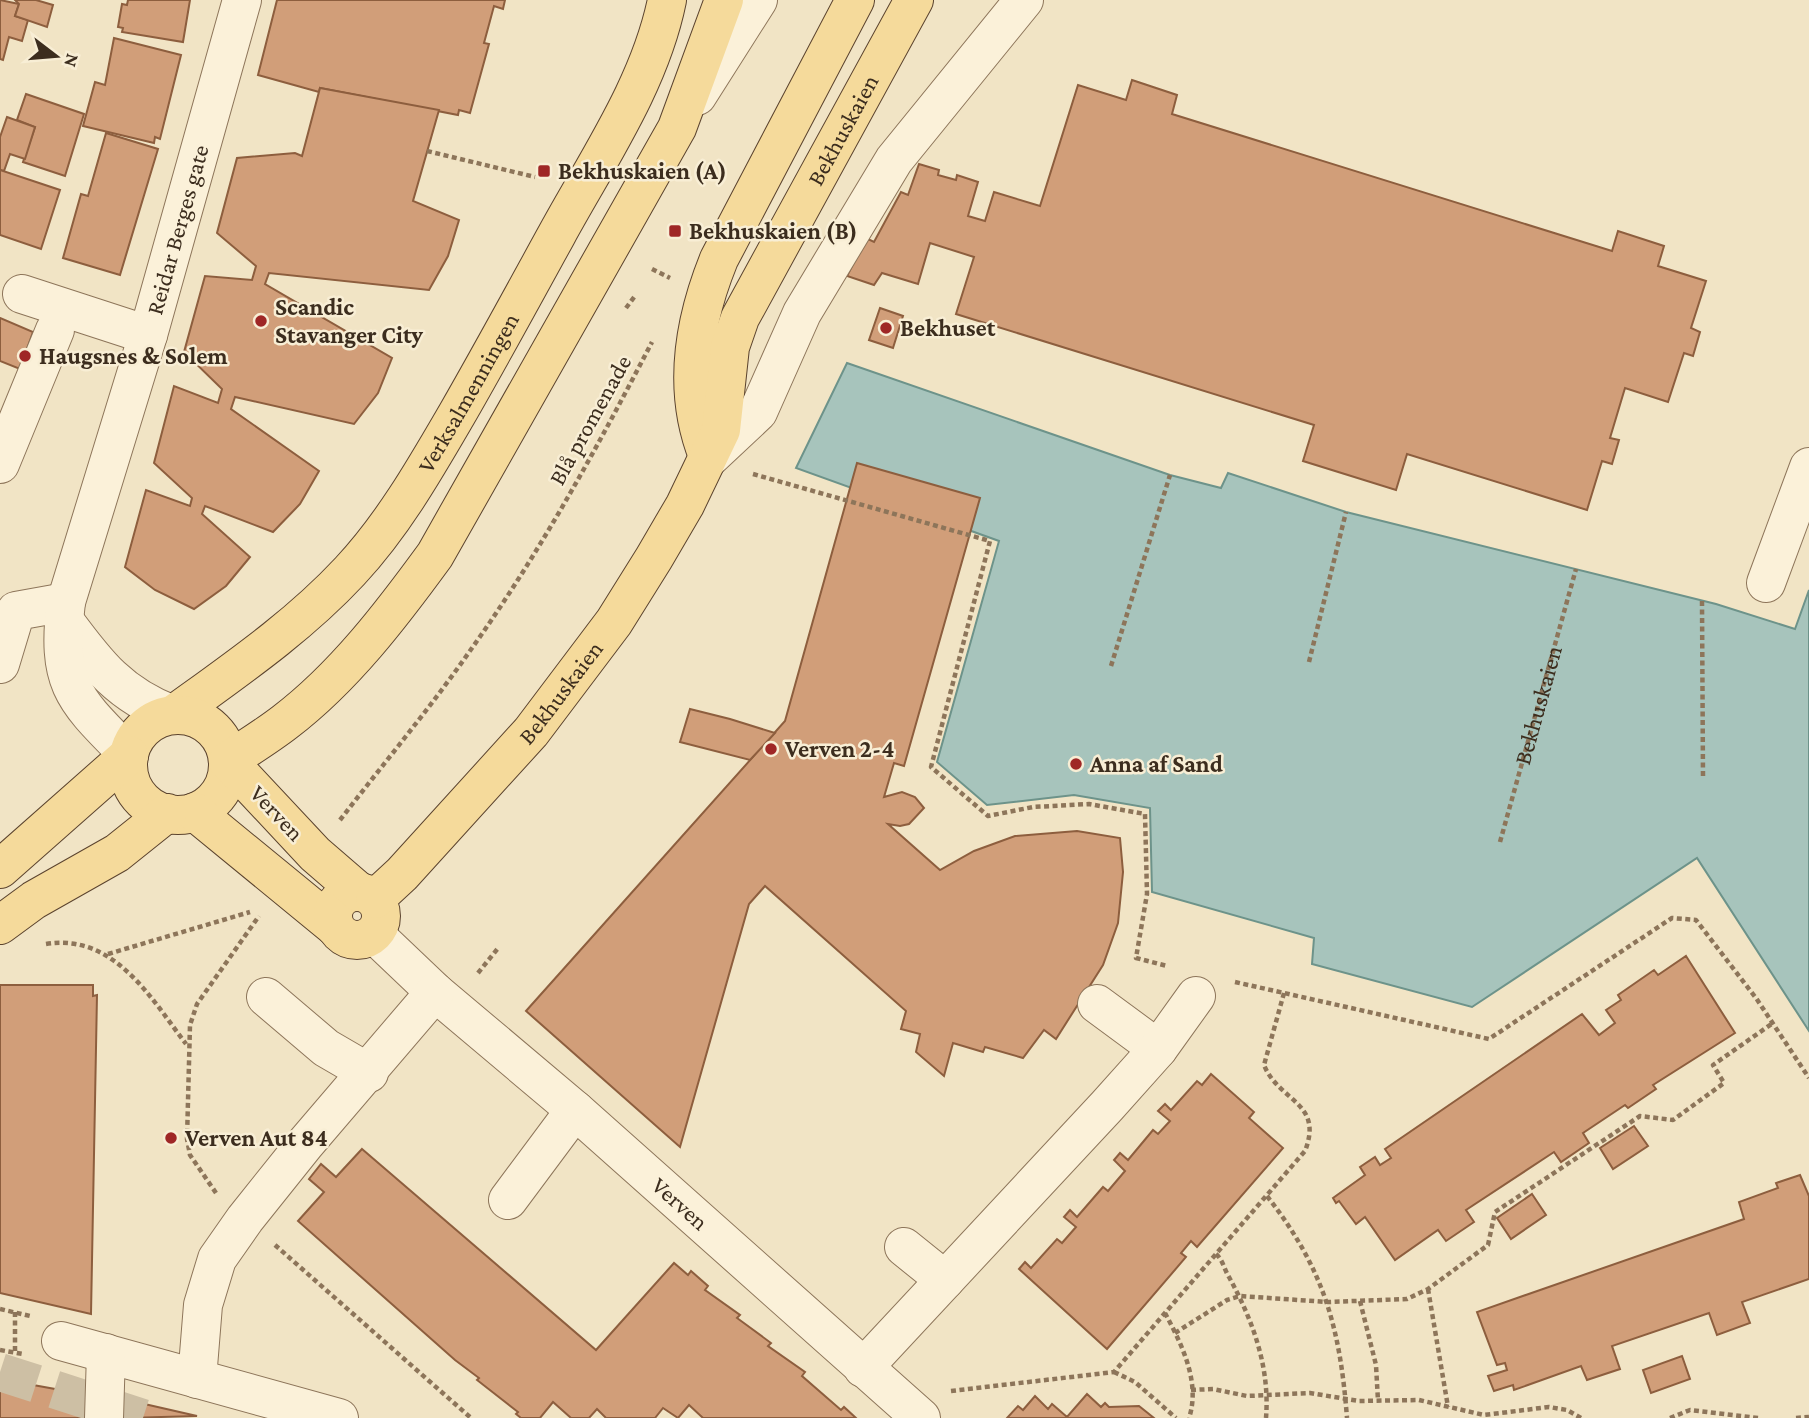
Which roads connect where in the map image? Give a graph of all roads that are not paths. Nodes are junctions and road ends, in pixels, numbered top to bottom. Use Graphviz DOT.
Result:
graph roads {
  1 [pos="242,0"];
  2 [pos="667,0"];
  3 [pos="724,0"];
  4 [pos="758,0"];
  5 [pos="855,0"];
  6 [pos="884,0"];
  7 [pos="914,0"];
  8 [pos="1024,0"];
  9 [pos="677,128"];
  10 [pos="22,294"];
  11 [pos="740,318"];
  12 [pos="55,330"];
  13 [pos="148,335"];
  14 [pos="709,458"];
  15 [pos="0,464"];
  16 [pos="1809,467"];
  17 [pos="1766,583"];
  18 [pos="65,611"];
  19 [pos="0,664"];
  20 [pos="173,715"];
  21 [pos="129,755"];
  22 [pos="228,761"];
  23 [pos="181,813"];
  24 [pos="0,869"];
  25 [pos="369,908"];
  26 [pos="0,925"];
  27 [pos="334,926"];
  28 [pos="435,992"];
  29 [pos="1196,996"];
  30 [pos="266,997"];
  31 [pos="1097,1004"];
  32 [pos="1158,1049"];
  33 [pos="369,1073"];
  34 [pos="575,1110"];
  35 [pos="508,1200"];
  36 [pos="904,1247"];
  37 [pos="945,1280"];
  38 [pos="44,1338"];
  39 [pos="106,1353"];
  40 [pos="863,1368"];
  41 [pos="197,1379"];
  42 [pos="932,1405"];
  43 [pos="104,1418"];
  44 [pos="337,1418"];
  1 -- 13 [label="street, Reidar Berges gate"];
  2 -- 20 [label="main road, Verksalmenningen"];
  3 -- 9 [label="main road"];
  4 -- 9 [label="street"];
  5 -- 14 [label="main road, Bekhuskaien"];
  6 -- 11 [label="main road"];
  7 -- 11 [label="main road, Bekhuskaien"];
  8 -- 14 [label="street, Bekhuskaien"];
  9 -- 22 [label="main road"];
  10 -- 13 [label="street"];
  11 -- 14 [label="main road, Bekhuskaien"];
  12 -- 15 [label="street"];
  13 -- 18 [label="street, Reidar Berges gate"];
  14 -- 25 [label="main road, Bekhuskaien"];
  16 -- 17 [label="street"];
  18 -- 19 [label="street"];
  18 -- 20 [label="street"];
  18 -- 21 [label="street, Reidar Berges gate"];
  20 -- 21 [label="main road"];
  20 -- 22 [label="main road"];
  21 -- 23 [label="main road"];
  21 -- 24 [label="main road"];
  22 -- 23 [label="main road"];
  22 -- 25 [label="main road, Verven"];
  23 -- 26 [label="main road"];
  23 -- 27 [label="main road, Verven"];
  25 -- 27 [label="main road, Bekhuskaien"];
  25 -- 28 [label="street, Verven"];
  28 -- 33 [label="street"];
  28 -- 34 [label="street, Verven"];
  29 -- 32 [label="street"];
  30 -- 33 [label="street"];
  31 -- 32 [label="street"];
  32 -- 37 [label="street"];
  33 -- 41 [label="street"];
  34 -- 35 [label="street"];
  34 -- 40 [label="street, Verven"];
  36 -- 37 [label="street"];
  37 -- 40 [label="street"];
  38 -- 39 [label="street"];
  39 -- 41 [label="street"];
  39 -- 43 [label="street"];
  40 -- 42 [label="street, Verven"];
  41 -- 44 [label="street"];
}
